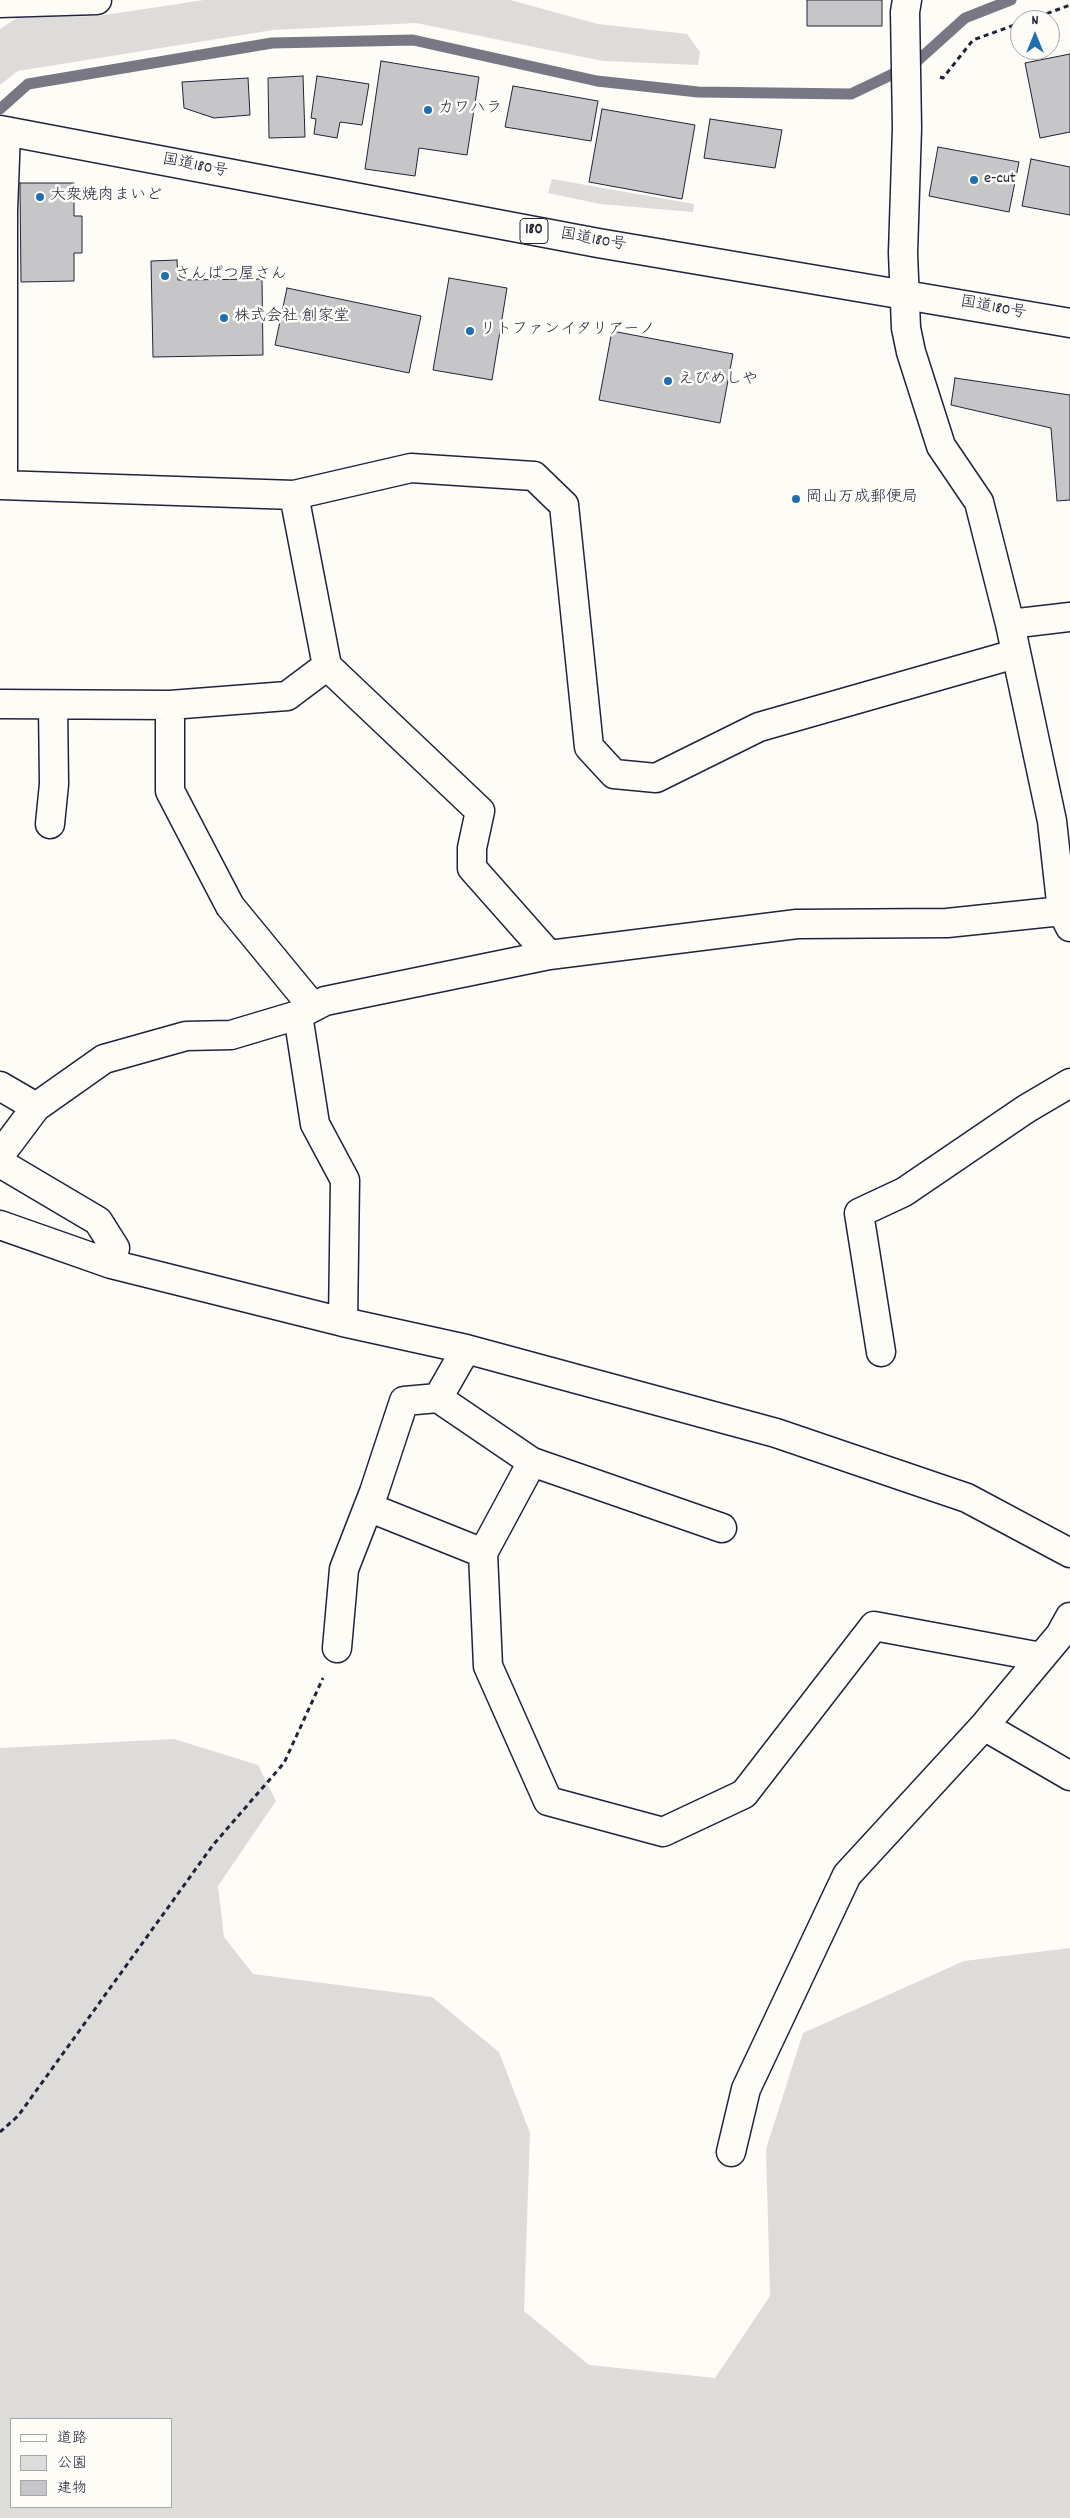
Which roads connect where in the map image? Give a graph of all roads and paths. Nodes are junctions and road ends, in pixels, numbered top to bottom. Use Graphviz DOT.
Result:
graph roads {
  1 [pos="97,0"];
  2 [pos="907,0"];
  3 [pos="0,4"];
  4 [pos="1070,5"];
  5 [pos="1057,10"];
  6 [pos="1010,27"];
  7 [pos="936,74"];
  8 [pos="3,131"];
  9 [pos="905,294"];
  10 [pos="1070,323"];
  11 [pos="2,485"];
  12 [pos="294,495"];
  13 [pos="1070,617"];
  14 [pos="1010,624"];
  15 [pos="1015,654"];
  16 [pos="327,666"];
  17 [pos="0,704"];
  18 [pos="53,705"];
  19 [pos="170,705"];
  20 [pos="50,824"];
  21 [pos="1066,919"];
  22 [pos="550,955"];
  23 [pos="306,1011"];
  24 [pos="1070,1083"];
  25 [pos="0,1086"];
  26 [pos="36,1107"];
  27 [pos="0,1155"];
  28 [pos="0,1163"];
  29 [pos="0,1225"];
  30 [pos="111,1264"];
  31 [pos="344,1322"];
  32 [pos="466,1348"];
  33 [pos="880,1352"];
  34 [pos="438,1398"];
  35 [pos="532,1462"];
  36 [pos="368,1507"];
  37 [pos="722,1528"];
  38 [pos="483,1553"];
  39 [pos="1070,1554"];
  40 [pos="1067,1630"];
  41 [pos="337,1648"];
  42 [pos="1041,1657"];
  43 [pos="984,1726"];
  44 [pos="1070,1776"];
  45 [pos="0,2132"];
  46 [pos="731,2152"];
  1 -- 3 [label="main road"];
  2 -- 9 [label="main road"];
  4 -- 5 [label="path"];
  6 -- 7 [label="path"];
  8 -- 9 [label="main road, 国道180号 / 180"];
  8 -- 11 [label="main road"];
  9 -- 10 [label="main road, 国道180号 / 180"];
  9 -- 14 [label="main road"];
  11 -- 12 [label="main road"];
  12 -- 15 [label="main road"];
  12 -- 16 [label="main road"];
  13 -- 14 [label="main road"];
  14 -- 15 [label="main road"];
  15 -- 21 [label="main road"];
  16 -- 19 [label="main road"];
  16 -- 22 [label="main road"];
  17 -- 18 [label="main road"];
  18 -- 19 [label="main road"];
  18 -- 20 [label="main road"];
  19 -- 23 [label="main road"];
  21 -- 22 [label="main road"];
  22 -- 23 [label="main road"];
  23 -- 26 [label="main road"];
  23 -- 31 [label="main road"];
  24 -- 33 [label="main road"];
  25 -- 26 [label="main road"];
  26 -- 27 [label="main road"];
  28 -- 30 [label="main road"];
  29 -- 30 [label="main road"];
  30 -- 31 [label="main road"];
  31 -- 32 [label="main road"];
  32 -- 34 [label="main road"];
  32 -- 39 [label="main road"];
  34 -- 35 [label="main road"];
  34 -- 36 [label="main road"];
  35 -- 37 [label="main road"];
  35 -- 38 [label="main road"];
  36 -- 38 [label="main road"];
  36 -- 41 [label="main road"];
  38 -- 42 [label="main road"];
  40 -- 42 [label="main road"];
  41 -- 45 [label="path"];
  42 -- 43 [label="main road"];
  43 -- 44 [label="main road"];
  43 -- 46 [label="main road"];
}
